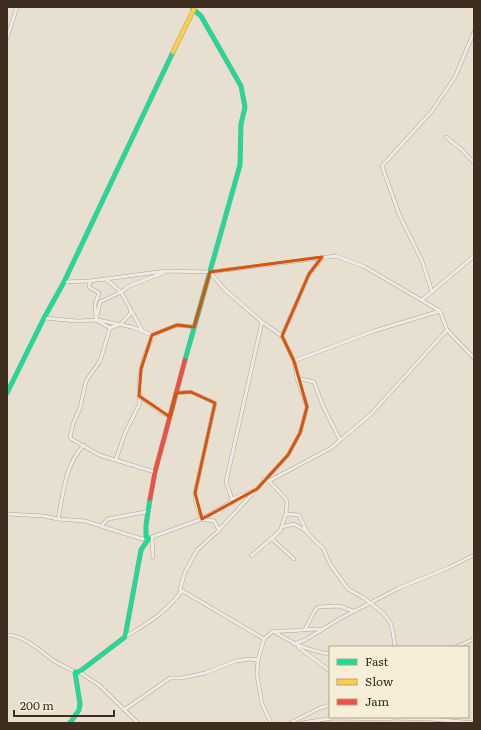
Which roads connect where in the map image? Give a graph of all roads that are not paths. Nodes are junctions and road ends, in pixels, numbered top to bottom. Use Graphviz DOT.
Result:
graph roads {
  1 [pos="17,7"];
  2 [pos="194,8"];
  3 [pos="474,32"];
  4 [pos="7,38"];
  5 [pos="446,137"];
  6 [pos="474,163"];
  7 [pos="474,256"];
  8 [pos="322,257"];
  9 [pos="166,271"];
  10 [pos="210,272"];
  11 [pos="106,279"];
  12 [pos="90,281"];
  13 [pos="64,282"];
  14 [pos="121,292"];
  15 [pos="432,292"];
  16 [pos="422,300"];
  17 [pos="130,306"];
  18 [pos="440,311"];
  19 [pos="44,318"];
  20 [pos="96,320"];
  21 [pos="262,322"];
  22 [pos="121,324"];
  23 [pos="194,327"];
  24 [pos="110,328"];
  25 [pos="142,330"];
  26 [pos="447,330"];
  27 [pos="152,335"];
  28 [pos="282,336"];
  29 [pos="473,357"];
  30 [pos="294,361"];
  31 [pos="297,378"];
  32 [pos="7,393"];
  33 [pos="176,393"];
  34 [pos="139,396"];
  35 [pos="170,417"];
  36 [pos="340,440"];
  37 [pos="84,445"];
  38 [pos="116,459"];
  39 [pos="155,472"];
  40 [pos="264,480"];
  41 [pos="269,481"];
  42 [pos="257,489"];
  43 [pos="232,499"];
  44 [pos="149,510"];
  45 [pos="7,514"];
  46 [pos="286,514"];
  47 [pos="58,519"];
  48 [pos="202,519"];
  49 [pos="101,526"];
  50 [pos="282,527"];
  51 [pos="218,530"];
  52 [pos="307,532"];
  53 [pos="149,538"];
  54 [pos="271,538"];
  55 [pos="474,555"];
  56 [pos="251,556"];
  57 [pos="154,557"];
  58 [pos="294,559"];
  59 [pos="180,589"];
  60 [pos="370,603"];
  61 [pos="353,611"];
  62 [pos="305,629"];
  63 [pos="322,629"];
  64 [pos="273,631"];
  65 [pos="7,635"];
  66 [pos="126,637"];
  67 [pos="264,639"];
  68 [pos="474,639"];
  69 [pos="294,644"];
  70 [pos="395,646"];
  71 [pos="458,646"];
  72 [pos="329,654"];
  73 [pos="258,660"];
  74 [pos="329,670"];
  75 [pos="77,672"];
  76 [pos="329,705"];
  77 [pos="124,710"];
  78 [pos="390,718"];
  79 [pos="474,722"];
  80 [pos="70,723"];
  81 [pos="138,723"];
  82 [pos="271,723"];
  83 [pos="291,723"];
  84 [pos="296,723"];
  85 [pos="302,723"];
  1 -- 4 [label="street"];
  2 -- 10 [label="street"];
  2 -- 13 [label="street"];
  3 -- 15 [label="street"];
  5 -- 6 [label="street"];
  7 -- 15 [label="street"];
  8 -- 10 [label="street"];
  8 -- 16 [label="street"];
  8 -- 28 [label="street"];
  9 -- 10 [label="street"];
  9 -- 11 [label="street"];
  9 -- 14 [label="street"];
  10 -- 21 [label="street"];
  10 -- 23 [label="street"];
  11 -- 12 [label="street"];
  11 -- 14 [label="street"];
  12 -- 13 [label="street"];
  12 -- 20 [label="street"];
  13 -- 19 [label="street"];
  14 -- 17 [label="street"];
  14 -- 20 [label="street"];
  15 -- 16 [label="street"];
  16 -- 18 [label="street"];
  17 -- 22 [label="street"];
  17 -- 25 [label="street"];
  18 -- 26 [label="street"];
  18 -- 30 [label="street"];
  19 -- 20 [label="street"];
  19 -- 32 [label="street"];
  20 -- 22 [label="street"];
  20 -- 24 [label="street"];
  21 -- 28 [label="street"];
  21 -- 43 [label="street"];
  22 -- 24 [label="street"];
  22 -- 25 [label="street"];
  23 -- 27 [label="street"];
  23 -- 33 [label="street"];
  24 -- 37 [label="street"];
  25 -- 27 [label="street"];
  26 -- 29 [label="street"];
  26 -- 36 [label="street"];
  27 -- 34 [label="street"];
  28 -- 30 [label="street"];
  30 -- 31 [label="street"];
  31 -- 36 [label="street"];
  31 -- 40 [label="street"];
  33 -- 35 [label="street"];
  33 -- 48 [label="street"];
  34 -- 35 [label="street"];
  34 -- 38 [label="street"];
  35 -- 39 [label="street"];
  36 -- 41 [label="street"];
  37 -- 38 [label="street"];
  37 -- 47 [label="street"];
  38 -- 39 [label="street"];
  39 -- 44 [label="street"];
  40 -- 41 [label="street"];
  40 -- 42 [label="street"];
  41 -- 46 [label="street"];
  42 -- 43 [label="street"];
  42 -- 51 [label="street"];
  43 -- 48 [label="street"];
  44 -- 49 [label="street"];
  44 -- 53 [label="street"];
  45 -- 47 [label="street"];
  46 -- 50 [label="street"];
  46 -- 52 [label="street"];
  47 -- 49 [label="street"];
  48 -- 51 [label="street"];
  48 -- 53 [label="street"];
  49 -- 53 [label="street"];
  50 -- 52 [label="street"];
  50 -- 54 [label="street"];
  51 -- 59 [label="street"];
  52 -- 60 [label="street"];
  53 -- 57 [label="street"];
  53 -- 66 [label="street"];
  54 -- 56 [label="street"];
  54 -- 58 [label="street"];
  55 -- 60 [label="street"];
  59 -- 66 [label="street"];
  59 -- 67 [label="street"];
  60 -- 61 [label="street"];
  60 -- 70 [label="street"];
  61 -- 62 [label="street"];
  61 -- 63 [label="street"];
  62 -- 63 [label="street"];
  62 -- 64 [label="street"];
  63 -- 69 [label="street"];
  64 -- 67 [label="street"];
  64 -- 69 [label="street"];
  65 -- 75 [label="street"];
  66 -- 75 [label="street"];
  67 -- 73 [label="street"];
  68 -- 71 [label="street"];
  69 -- 72 [label="street"];
  69 -- 74 [label="street"];
  73 -- 77 [label="street"];
  73 -- 82 [label="street"];
  75 -- 77 [label="street"];
  75 -- 80 [label="street"];
  76 -- 83 [label="street"];
  77 -- 81 [label="street"];
  78 -- 79 [label="street"];
  78 -- 85 [label="street"];
  83 -- 84 [label="street"];
}
